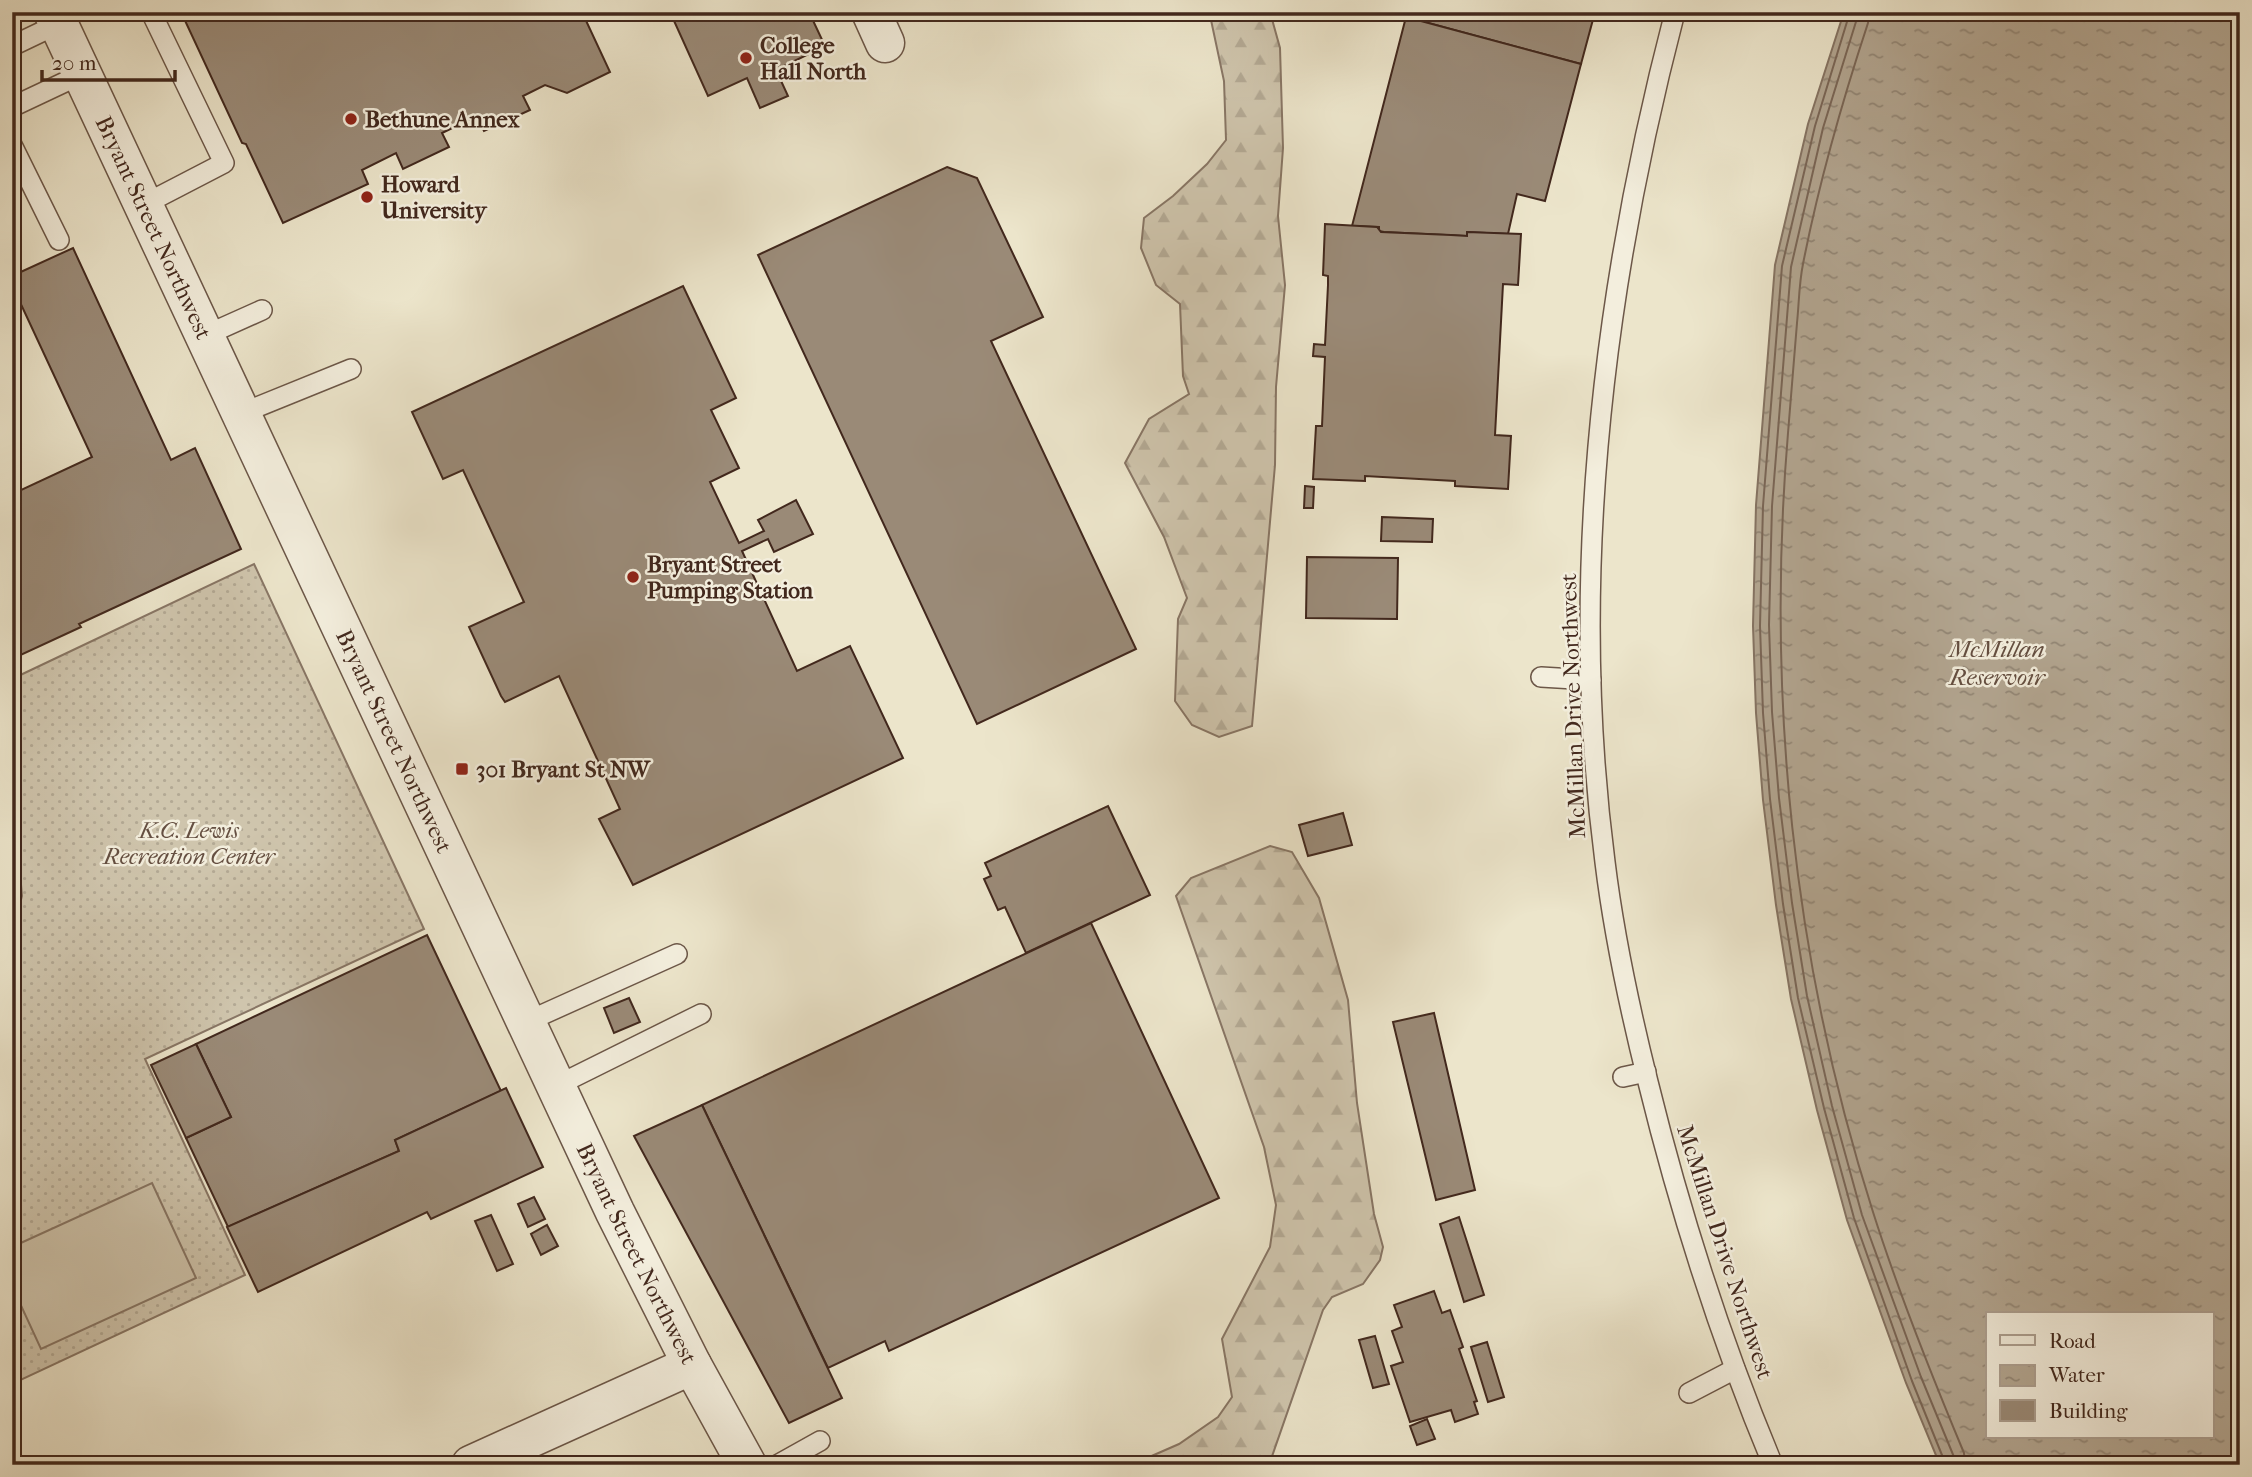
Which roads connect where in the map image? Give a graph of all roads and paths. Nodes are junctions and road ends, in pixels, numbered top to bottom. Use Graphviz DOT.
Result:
graph roads {
  1 [pos="151,12"];
  2 [pos="1675,12"];
  3 [pos="56,18"];
  4 [pos="12,46"];
  5 [pos="82,74"];
  6 [pos="12,107"];
  7 [pos="12,145"];
  8 [pos="143,205"];
  9 [pos="59,240"];
  10 [pos="262,310"];
  11 [pos="204,336"];
  12 [pos="351,369"];
  13 [pos="240,414"];
  14 [pos="1541,677"];
  15 [pos="1591,680"];
  16 [pos="677,954"];
  17 [pos="701,1014"];
  18 [pos="526,1022"];
  19 [pos="1646,1072"];
  20 [pos="1623,1077"];
  21 [pos="556,1086"];
  22 [pos="692,1365"];
  23 [pos="1735,1369"];
  24 [pos="1689,1392"];
  25 [pos="820,1441"];
  26 [pos="471,1465"];
  27 [pos="747,1465"];
  28 [pos="777,1465"];
  29 [pos="1773,1465"];
  1 -- 8 [label="lane"];
  2 -- 15 [label="lane, McMillan Drive Northwest"];
  3 -- 4 [label="lane"];
  3 -- 5 [label="street, Bryant Street Northwest"];
  5 -- 6 [label="lane"];
  5 -- 8 [label="street, Bryant Street Northwest"];
  7 -- 9 [label="lane"];
  8 -- 11 [label="street, Bryant Street Northwest"];
  10 -- 11 [label="lane"];
  11 -- 13 [label="street, Bryant Street Northwest"];
  12 -- 13 [label="lane"];
  13 -- 18 [label="street, Bryant Street Northwest"];
  14 -- 15 [label="lane"];
  15 -- 19 [label="lane, McMillan Drive Northwest"];
  16 -- 18 [label="lane"];
  17 -- 21 [label="lane"];
  18 -- 21 [label="street, Bryant Street Northwest"];
  19 -- 20 [label="lane"];
  19 -- 23 [label="lane, McMillan Drive Northwest"];
  21 -- 22 [label="street, Bryant Street Northwest"];
  22 -- 26 [label="street"];
  22 -- 27 [label="street, Bryant Street Northwest"];
  23 -- 24 [label="lane"];
  23 -- 29 [label="lane, McMillan Drive Northwest"];
  25 -- 28 [label="lane"];
}
